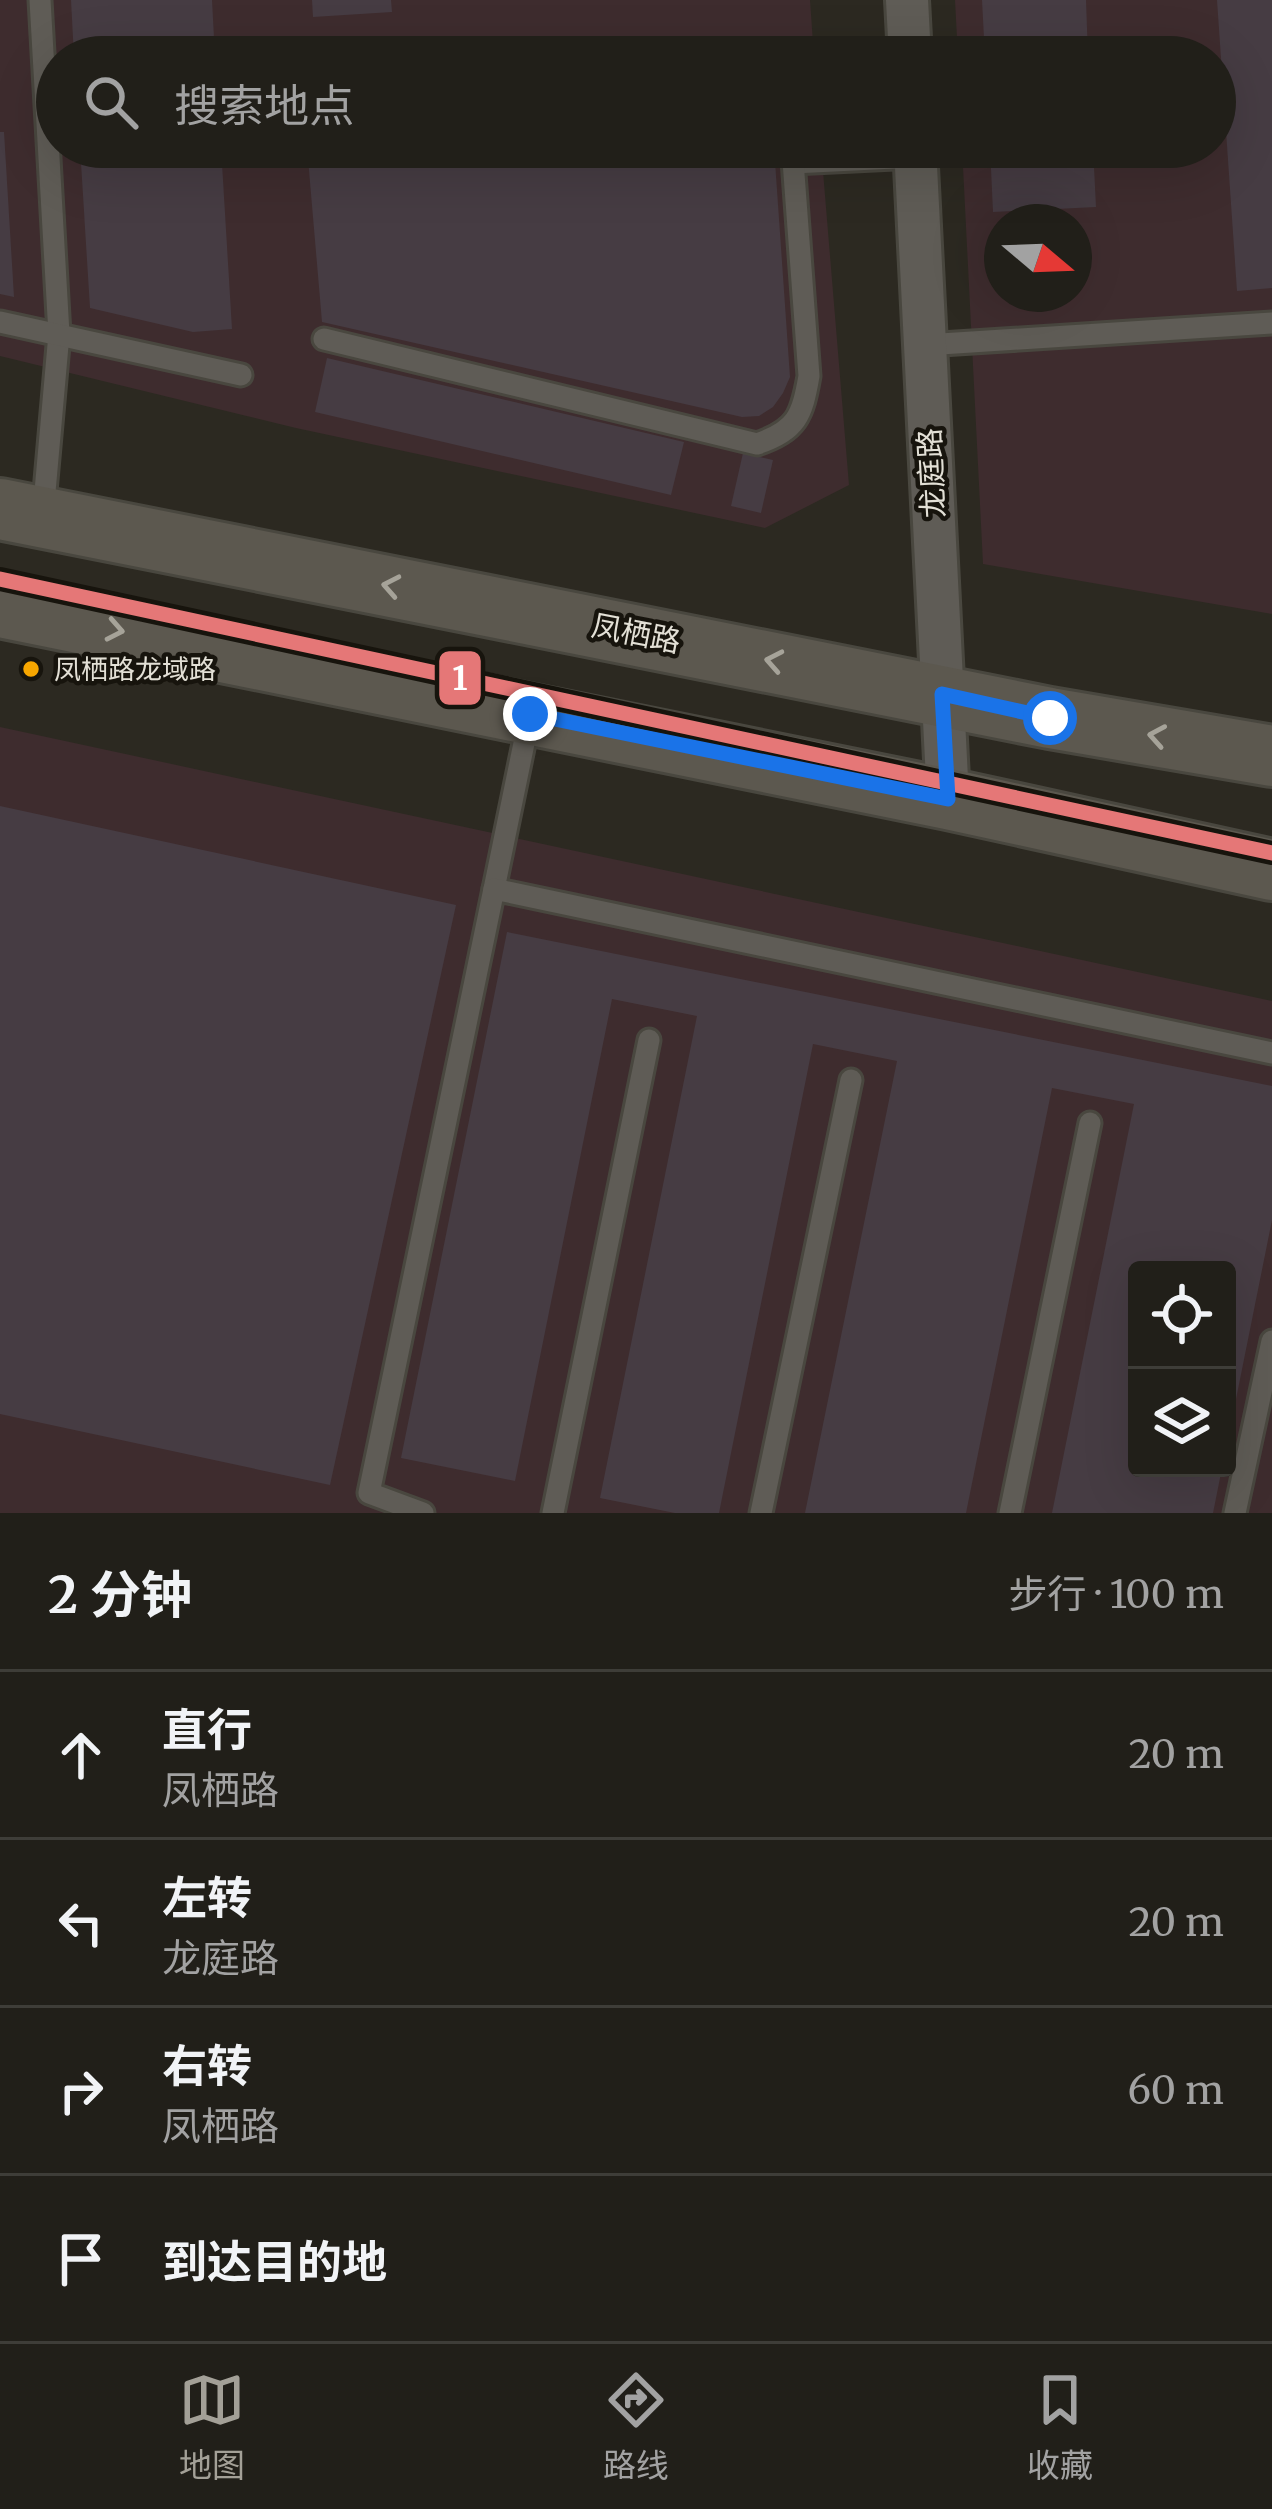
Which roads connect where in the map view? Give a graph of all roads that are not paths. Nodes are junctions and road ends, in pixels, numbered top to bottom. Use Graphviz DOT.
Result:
graph roads {
  1 [pos="40,0"];
  2 [pos="907,0"];
  3 [pos="42,36"];
  4 [pos="909,36"];
  5 [pos="50,168"];
  6 [pos="793,168"];
  7 [pos="916,168"];
  8 [pos="0,322"];
  9 [pos="1272,323"];
  10 [pos="59,334"];
  11 [pos="324,339"];
  12 [pos="925,345"];
  13 [pos="241,375"];
  14 [pos="21,513"];
  15 [pos="0,607"];
  16 [pos="942,694"];
  17 [pos="530,714"];
  18 [pos="1272,756"];
  19 [pos="948,799"];
  20 [pos="1272,870"];
  21 [pos="494,889"];
  22 [pos="649,1040"];
  23 [pos="1272,1053"];
  24 [pos="850,1081"];
  25 [pos="1090,1123"];
  26 [pos="1272,1341"];
  27 [pos="423,1513"];
  28 [pos="553,1513"];
  29 [pos="761,1513"];
  30 [pos="1010,1513"];
  31 [pos="1235,1513"];
  1 -- 3 [label="lane"];
  2 -- 4 [label="street"];
  5 -- 10 [label="lane"];
  6 -- 11 [label="lane"];
  7 -- 12 [label="street, 龙庭路"];
  8 -- 10 [label="lane"];
  9 -- 12 [label="lane"];
  10 -- 13 [label="lane"];
  10 -- 14 [label="lane"];
  12 -- 16 [label="street, 龙庭路"];
  16 -- 14 [label="main road, 凤栖路, one-way"];
  15 -- 17 [label="main road, one-way"];
  18 -- 16 [label="main road, 凤栖路, one-way"];
  16 -- 19 [label="street, 龙庭路"];
  17 -- 19 [label="main road"];
  17 -- 21 [label="lane"];
  19 -- 20 [label="main road"];
  21 -- 23 [label="lane"];
  21 -- 27 [label="lane"];
  22 -- 28 [label="lane"];
  24 -- 29 [label="lane"];
  25 -- 30 [label="lane"];
  26 -- 31 [label="lane"];
}
